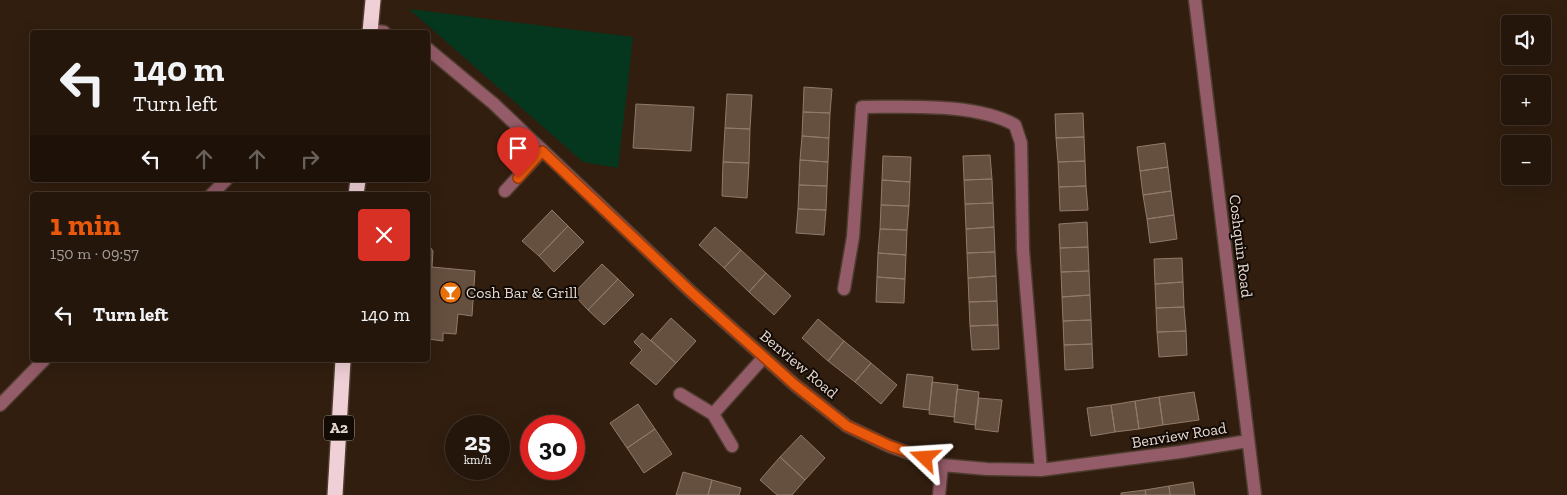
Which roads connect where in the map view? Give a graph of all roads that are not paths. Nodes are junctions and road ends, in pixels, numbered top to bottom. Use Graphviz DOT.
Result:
graph roads {
  1 [pos="373,0"];
  2 [pos="1195,0"];
  3 [pos="374,30"];
  4 [pos="430,51"];
  5 [pos="542,151"];
  6 [pos="224,182"];
  7 [pos="505,191"];
  8 [pos="214,192"];
  9 [pos="844,288"];
  10 [pos="764,357"];
  11 [pos="42,362"];
  12 [pos="344,362"];
  13 [pos="680,394"];
  14 [pos="0,405"];
  15 [pos="713,414"];
  16 [pos="1248,441"];
  17 [pos="732,446"];
  18 [pos="942,464"];
  19 [pos="1040,470"];
  20 [pos="335,495"];
  21 [pos="939,495"];
  22 [pos="1255,495"];
  1 -- 3 [label="highway"];
  2 -- 16 [label="street, Coshquin Road"];
  4 -- 5 [label="street, Benview Road"];
  5 -- 7 [label="street"];
  5 -- 10 [label="street, Benview Road"];
  6 -- 8 [label="street"];
  9 -- 19 [label="street"];
  10 -- 15 [label="street"];
  10 -- 18 [label="street, Benview Road"];
  11 -- 14 [label="street"];
  12 -- 20 [label="highway, A2"];
  13 -- 15 [label="street"];
  15 -- 17 [label="street"];
  16 -- 19 [label="street, Benview Road"];
  16 -- 22 [label="street, Coshquin Road"];
  18 -- 19 [label="street, Benview Road"];
  18 -- 21 [label="street"];
}
